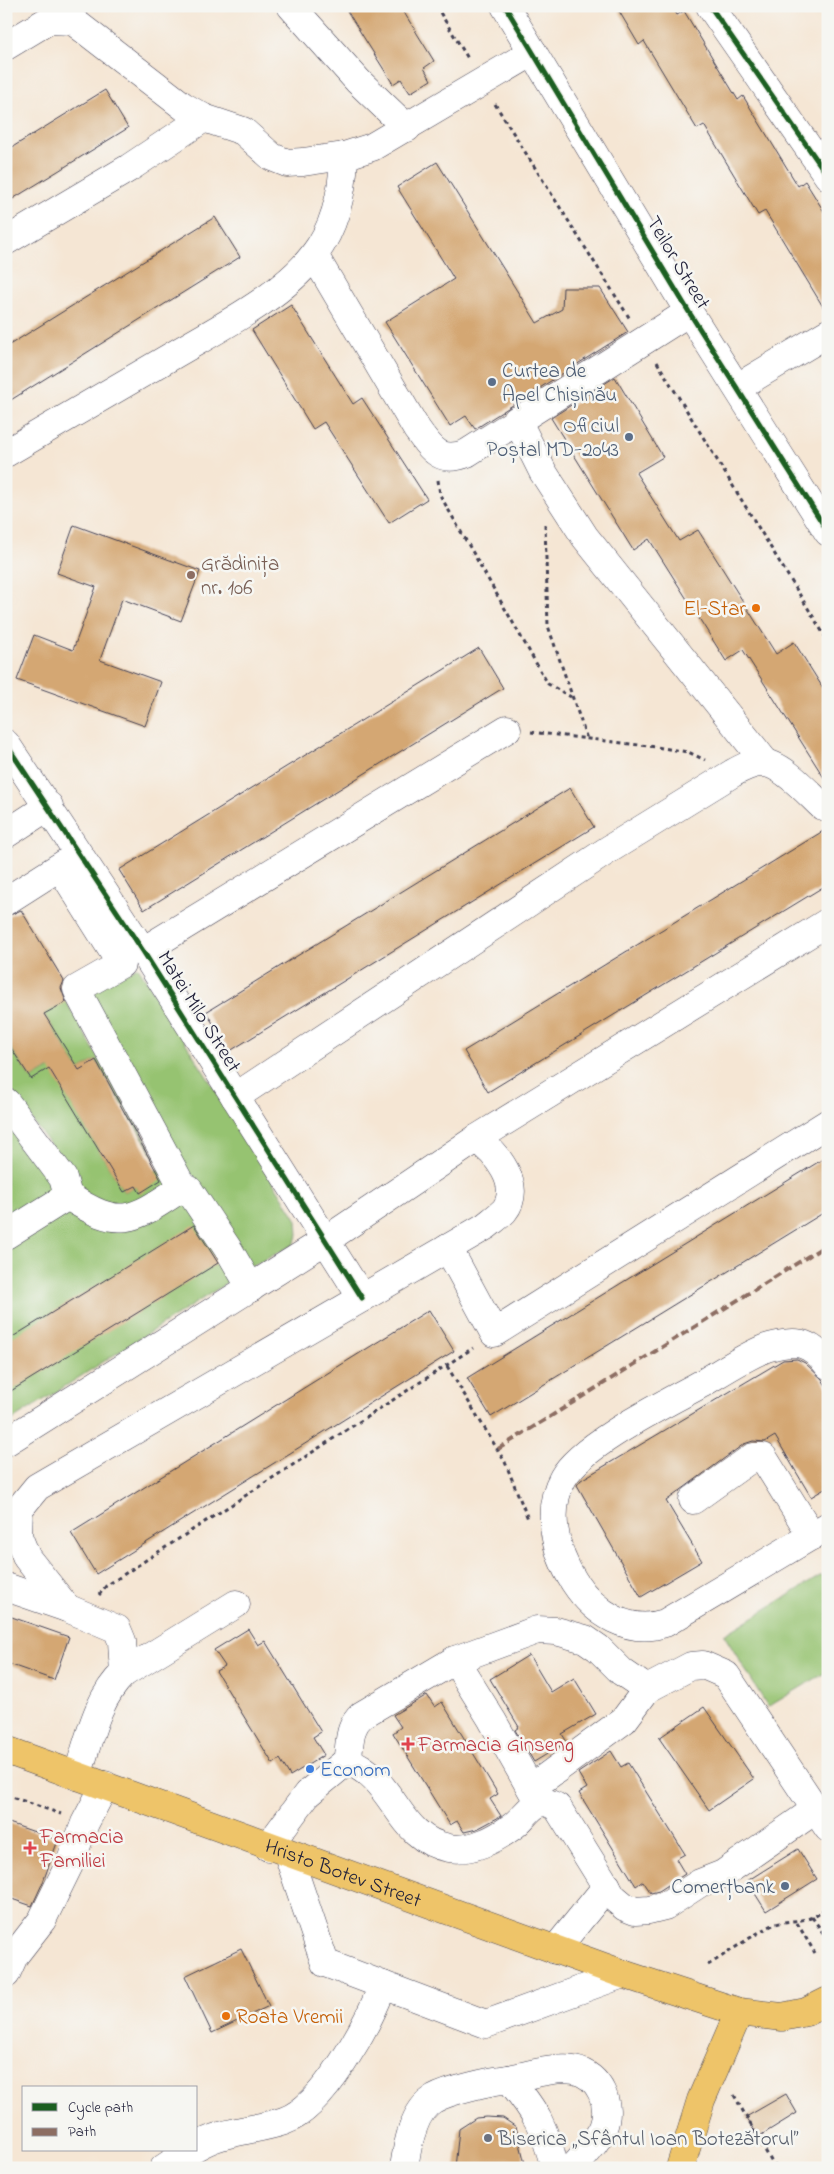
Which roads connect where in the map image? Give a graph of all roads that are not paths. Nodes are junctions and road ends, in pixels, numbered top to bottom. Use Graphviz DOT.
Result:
graph roads {
  1 [pos="291,6"];
  2 [pos="506,6"];
  3 [pos="710,6"];
  4 [pos="6,46"];
  5 [pos="533,52"];
  6 [pos="204,118"];
  7 [pos="407,128"];
  8 [pos="344,156"];
  9 [pos="828,176"];
  10 [pos="6,242"];
  11 [pos="314,256"];
  12 [pos="690,312"];
  13 [pos="828,333"];
  14 [pos="738,387"];
  15 [pos="517,420"];
  16 [pos="6,453"];
  17 [pos="828,532"];
  18 [pos="507,729"];
  19 [pos="6,744"];
  20 [pos="765,762"];
  21 [pos="49,806"];
  22 [pos="828,807"];
  23 [pos="6,834"];
  24 [pos="70,860"];
  25 [pos="6,900"];
  26 [pos="828,922"];
  27 [pos="144,951"];
  28 [pos="235,1097"];
  29 [pos="6,1102"];
  30 [pos="828,1123"];
  31 [pos="476,1139"];
  32 [pos="183,1188"];
  33 [pos="68,1196"];
  34 [pos="6,1235"];
  35 [pos="326,1240"];
  36 [pos="448,1248"];
  37 [pos="250,1288"];
  38 [pos="362,1298"];
  39 [pos="828,1365"];
  40 [pos="6,1442"];
  41 [pos="693,1500"];
  42 [pos="820,1531"];
  43 [pos="6,1587"];
  44 [pos="236,1604"];
  45 [pos="78,1613"];
  46 [pos="455,1660"];
  47 [pos="124,1673"];
  48 [pos="647,1689"];
  49 [pos="6,1750"];
  50 [pos="347,1761"];
  51 [pos="77,1776"];
  52 [pos="105,1785"];
  53 [pos="535,1796"];
  54 [pos="822,1819"];
  55 [pos="278,1850"];
  56 [pos="607,1886"];
  57 [pos="16,1936"];
  58 [pos="556,1950"];
  59 [pos="6,1974"];
  60 [pos="623,1974"];
  61 [pos="383,1985"];
  62 [pos="828,2001"];
  63 [pos="739,2012"];
  64 [pos="509,2079"];
  65 [pos="198,2146"];
  66 [pos="188,2152"];
  67 [pos="164,2168"];
  68 [pos="404,2168"];
  69 [pos="555,2168"];
  70 [pos="572,2168"];
  71 [pos="680,2168"];
  1 -- 7 [label="street"];
  2 -- 5 [label="street, Teilor Street"];
  3 -- 9 [label="street"];
  4 -- 6 [label="street"];
  5 -- 7 [label="street"];
  5 -- 12 [label="street, Teilor Street"];
  6 -- 8 [label="street"];
  6 -- 10 [label="street"];
  7 -- 8 [label="street"];
  8 -- 11 [label="street"];
  11 -- 15 [label="street"];
  11 -- 16 [label="street"];
  12 -- 14 [label="street, Teilor Street"];
  12 -- 15 [label="street"];
  13 -- 14 [label="street"];
  14 -- 17 [label="street, Teilor Street"];
  15 -- 20 [label="street"];
  18 -- 27 [label="street"];
  19 -- 21 [label="street, Matei Milo Street"];
  20 -- 22 [label="street"];
  20 -- 28 [label="street"];
  21 -- 23 [label="street"];
  21 -- 24 [label="street, Matei Milo Street"];
  24 -- 25 [label="street"];
  24 -- 27 [label="street, Matei Milo Street"];
  24 -- 32 [label="street"];
  26 -- 31 [label="street"];
  27 -- 28 [label="street, Matei Milo Street"];
  28 -- 35 [label="street, Matei Milo Street"];
  29 -- 33 [label="street"];
  30 -- 36 [label="street"];
  31 -- 35 [label="street"];
  31 -- 36 [label="street"];
  32 -- 33 [label="street"];
  32 -- 37 [label="street"];
  33 -- 34 [label="street"];
  35 -- 37 [label="street"];
  35 -- 38 [label="street, Matei Milo Street"];
  36 -- 38 [label="street"];
  37 -- 40 [label="street"];
  38 -- 45 [label="street"];
  39 -- 42 [label="street"];
  41 -- 42 [label="street"];
  43 -- 45 [label="street"];
  44 -- 47 [label="street"];
  45 -- 47 [label="street"];
  46 -- 48 [label="street"];
  46 -- 50 [label="street"];
  46 -- 53 [label="street"];
  47 -- 51 [label="street"];
  48 -- 53 [label="street"];
  48 -- 54 [label="street"];
  49 -- 51 [label="main road, Hristo Botev Street"];
  50 -- 53 [label="street"];
  50 -- 55 [label="street"];
  51 -- 52 [label="main road, Hristo Botev Street"];
  52 -- 55 [label="main road, Hristo Botev Street"];
  52 -- 57 [label="street"];
  53 -- 56 [label="street"];
  54 -- 56 [label="street"];
  55 -- 58 [label="main road, Hristo Botev Street"];
  55 -- 61 [label="street"];
  56 -- 58 [label="street"];
  57 -- 59 [label="street"];
  58 -- 60 [label="main road, Hristo Botev Street"];
  60 -- 61 [label="street"];
  60 -- 63 [label="main road, Hristo Botev Street"];
  61 -- 65 [label="street"];
  62 -- 63 [label="main road, Hristo Botev Street"];
  63 -- 71 [label="main road"];
  64 -- 68 [label="street"];
  64 -- 69 [label="street"];
  64 -- 70 [label="street"];
  66 -- 67 [label="street"];
}
